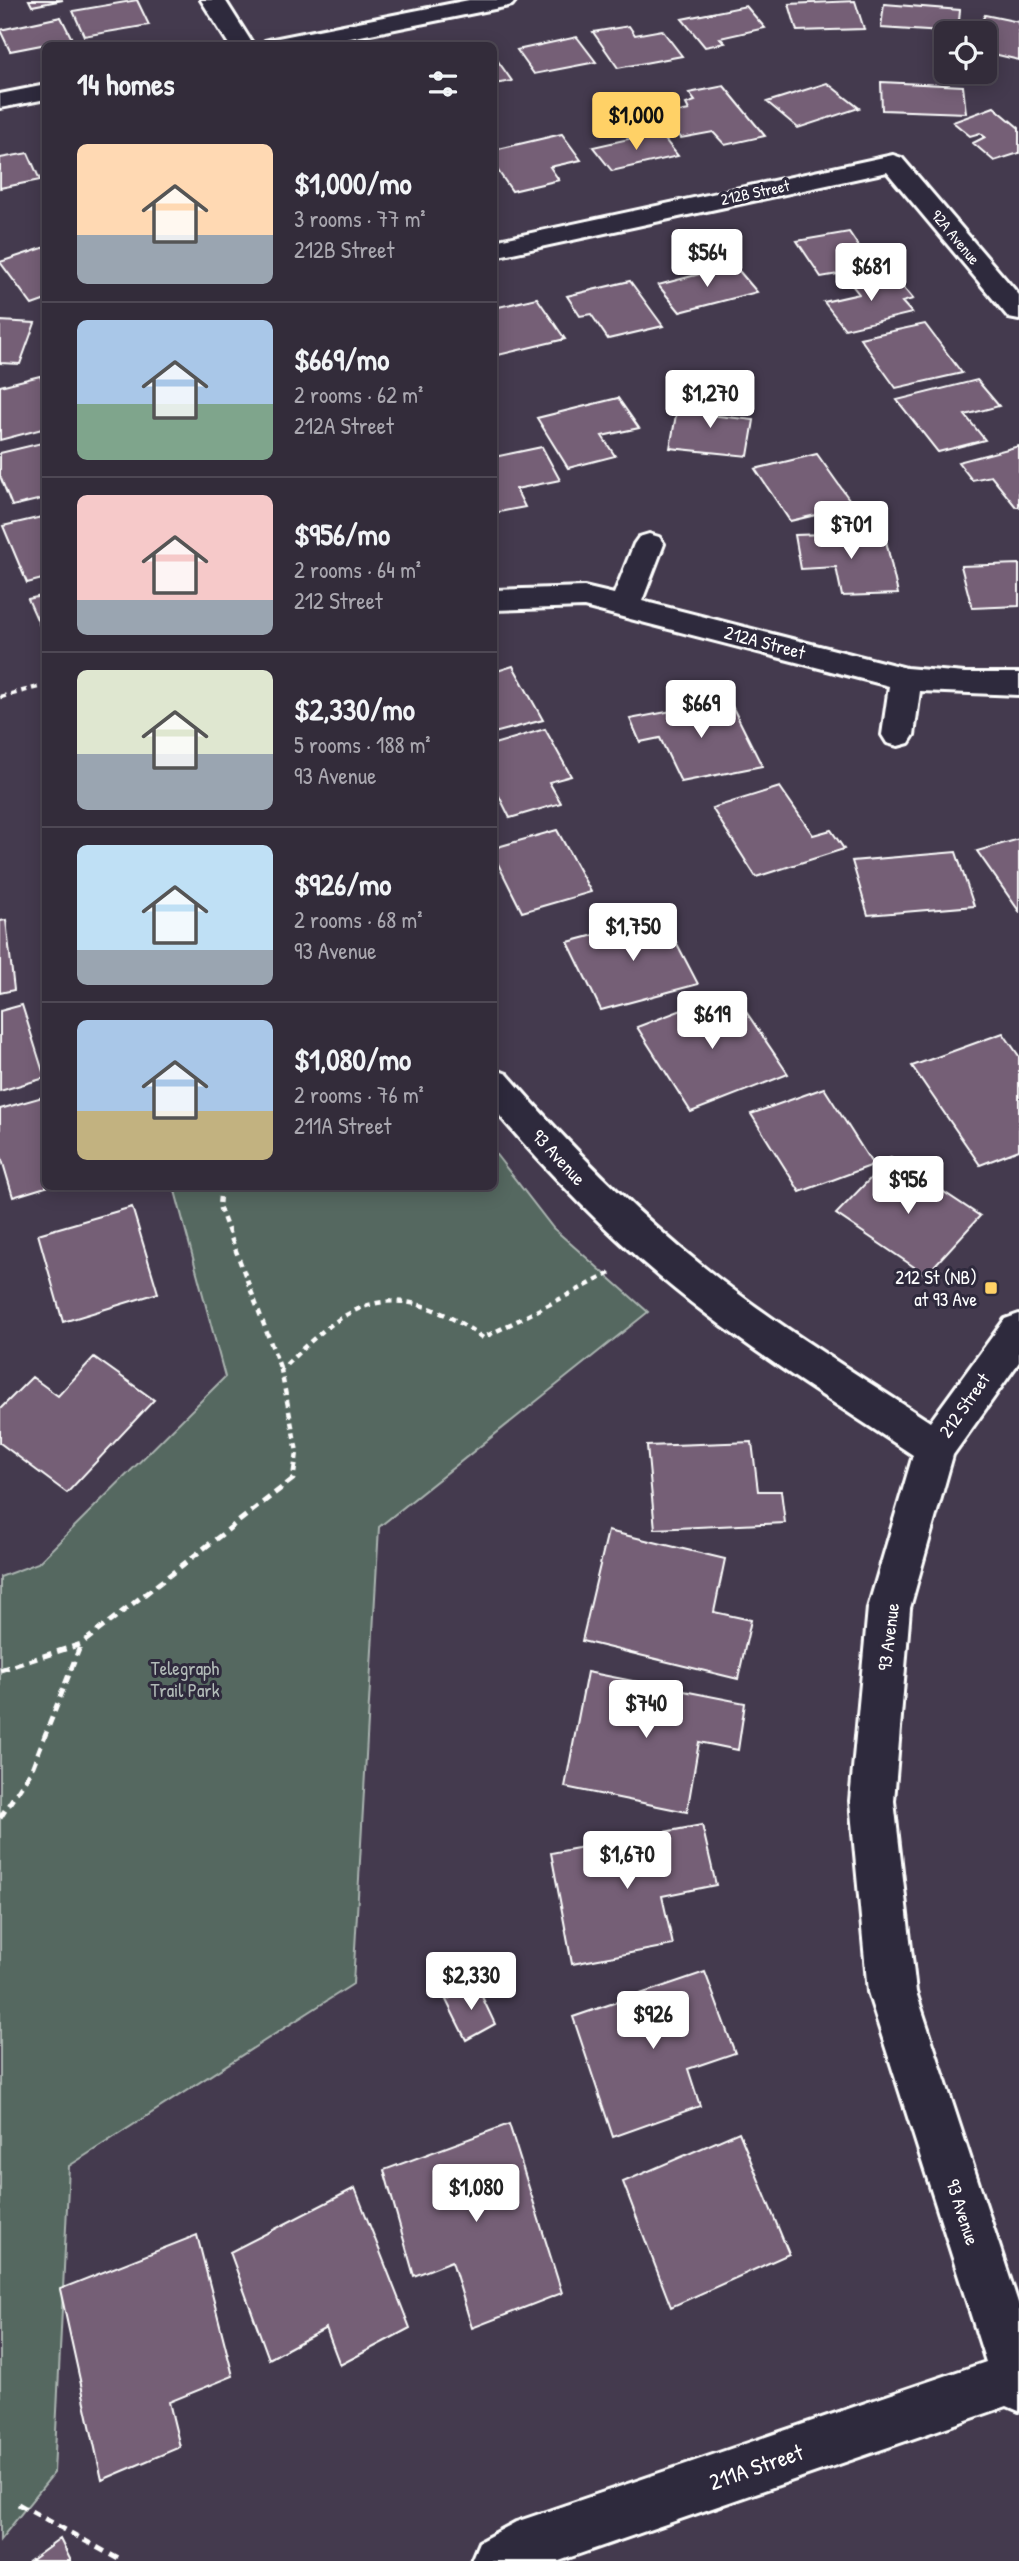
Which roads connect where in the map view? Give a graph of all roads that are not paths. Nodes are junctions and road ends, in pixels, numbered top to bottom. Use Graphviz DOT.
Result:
graph roads {
  1 [pos="213,0"];
  2 [pos="504,0"];
  3 [pos="239,42"];
  4 [pos="293,42"];
  5 [pos="42,93"];
  6 [pos="0,101"];
  7 [pos="893,163"];
  8 [pos="497,248"];
  9 [pos="1019,312"];
  10 [pos="649,544"];
  11 [pos="497,600"];
  12 [pos="625,605"];
  13 [pos="906,679"];
  14 [pos="1019,684"];
  15 [pos="898,735"];
  16 [pos="497,1088"];
  17 [pos="1019,1331"];
  18 [pos="934,1447"];
  19 [pos="1018,2381"];
  20 [pos="498,2561"];
  1 -- 3 [label="street"];
  2 -- 4 [label="street"];
  5 -- 6 [label="street"];
  7 -- 8 [label="street, 212B Street"];
  7 -- 9 [label="street, 92A Avenue"];
  10 -- 12 [label="street"];
  11 -- 12 [label="street, 212A Street"];
  12 -- 13 [label="street, 212A Street"];
  13 -- 14 [label="street, 212A Street"];
  13 -- 15 [label="street"];
  16 -- 18 [label="street, 93 Avenue"];
  17 -- 18 [label="street, 212 Street"];
  18 -- 19 [label="street, 93 Avenue"];
  19 -- 20 [label="street, 211A Street"];
}
